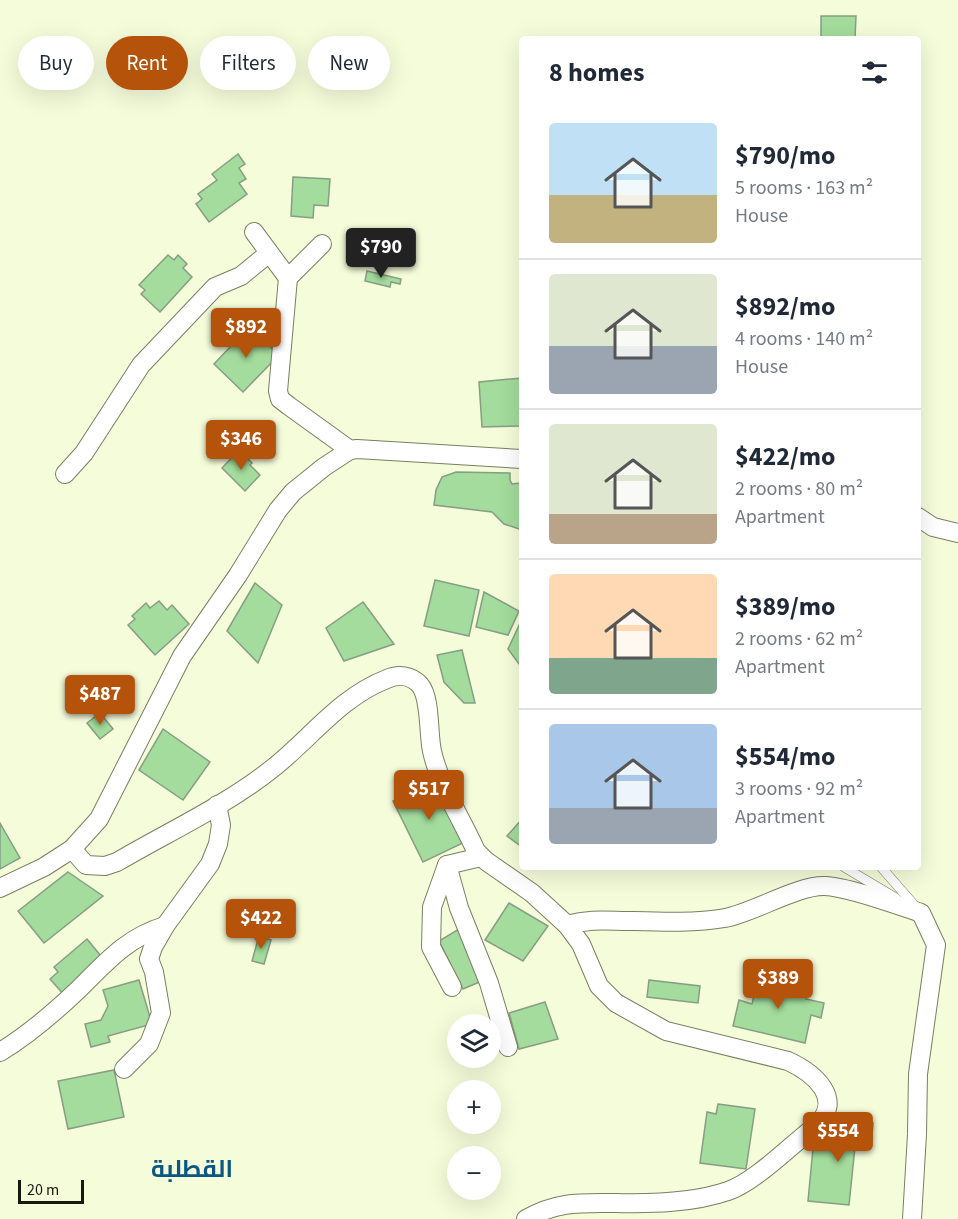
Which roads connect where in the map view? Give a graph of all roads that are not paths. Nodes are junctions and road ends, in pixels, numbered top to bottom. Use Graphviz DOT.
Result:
graph roads {
  1 [pos="254,232"];
  2 [pos="322,244"];
  3 [pos="269,253"];
  4 [pos="288,278"];
  5 [pos="350,450"];
  6 [pos="519,459"];
  7 [pos="65,474"];
  8 [pos="921,519"];
  9 [pos="958,533"];
  10 [pos="217,805"];
  11 [pos="72,849"];
  12 [pos="481,856"];
  13 [pos="447,865"];
  14 [pos="849,870"];
  15 [pos="884,870"];
  16 [pos="0,888"];
  17 [pos="921,913"];
  18 [pos="567,925"];
  19 [pos="165,926"];
  20 [pos="452,987"];
  21 [pos="508,1047"];
  22 [pos="0,1052"];
  23 [pos="124,1069"];
  24 [pos="526,1219"];
  25 [pos="912,1219"];
  1 -- 3 [label="street"];
  2 -- 4 [label="street"];
  3 -- 4 [label="street"];
  3 -- 7 [label="street"];
  4 -- 5 [label="street"];
  5 -- 6 [label="street"];
  5 -- 11 [label="street"];
  8 -- 9 [label="street"];
  10 -- 11 [label="street"];
  10 -- 12 [label="street"];
  10 -- 19 [label="street"];
  11 -- 16 [label="street"];
  12 -- 13 [label="street"];
  12 -- 18 [label="street"];
  13 -- 20 [label="street"];
  13 -- 21 [label="street"];
  14 -- 17 [label="lane"];
  15 -- 17 [label="lane"];
  17 -- 18 [label="street"];
  17 -- 25 [label="street"];
  18 -- 24 [label="street"];
  19 -- 22 [label="street"];
  19 -- 23 [label="street"];
}
